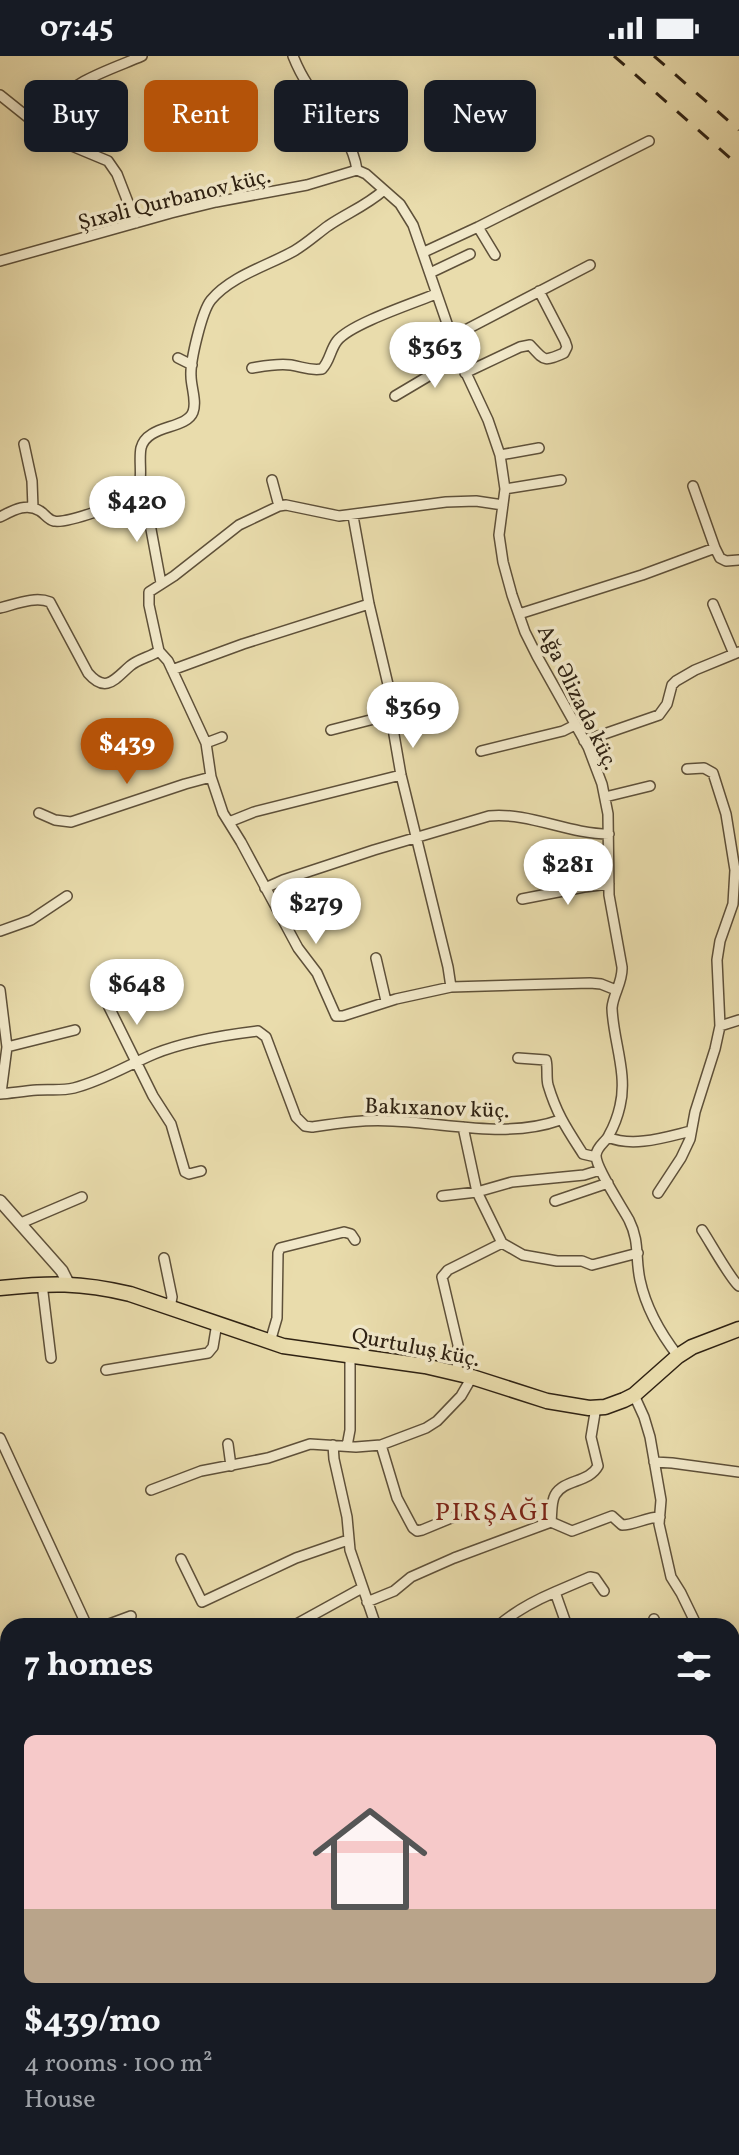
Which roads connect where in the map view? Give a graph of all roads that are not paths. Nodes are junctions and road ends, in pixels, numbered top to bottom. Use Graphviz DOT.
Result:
graph roads {
  1 [pos="142,56"];
  2 [pos="293,56"];
  3 [pos="90,80"];
  4 [pos="305,80"];
  5 [pos="0,95"];
  6 [pos="24,114"];
  7 [pos="649,141"];
  8 [pos="86,152"];
  9 [pos="352,152"];
  10 [pos="357,170"];
  11 [pos="384,190"];
  12 [pos="136,223"];
  13 [pos="478,227"];
  14 [pos="424,252"];
  15 [pos="470,254"];
  16 [pos="495,255"];
  17 [pos="0,261"];
  18 [pos="590,265"];
  19 [pos="430,273"];
  20 [pos="539,291"];
  21 [pos="436,294"];
  22 [pos="452,337"];
  23 [pos="178,358"];
  24 [pos="459,358"];
  25 [pos="192,365"];
  26 [pos="252,368"];
  27 [pos="465,373"];
  28 [pos="395,396"];
  29 [pos="24,444"];
  30 [pos="539,448"];
  31 [pos="500,455"];
  32 [pos="272,480"];
  33 [pos="561,480"];
  34 [pos="693,486"];
  35 [pos="505,489"];
  36 [pos="137,492"];
  37 [pos="503,505"];
  38 [pos="279,506"];
  39 [pos="33,508"];
  40 [pos="353,516"];
  41 [pos="0,517"];
  42 [pos="715,548"];
  43 [pos="739,560"];
  44 [pos="161,583"];
  45 [pos="369,604"];
  46 [pos="713,604"];
  47 [pos="0,608"];
  48 [pos="519,614"];
  49 [pos="159,649"];
  50 [pos="736,653"];
  51 [pos="172,670"];
  52 [pos="421,707"];
  53 [pos="391,714"];
  54 [pos="575,725"];
  55 [pos="331,730"];
  56 [pos="222,737"];
  57 [pos="584,741"];
  58 [pos="206,743"];
  59 [pos="481,751"];
  60 [pos="687,769"];
  61 [pos="401,775"];
  62 [pos="211,777"];
  63 [pos="650,786"];
  64 [pos="605,797"];
  65 [pos="39,813"];
  66 [pos="229,822"];
  67 [pos="609,834"];
  68 [pos="417,837"];
  69 [pos="735,837"];
  70 [pos="609,884"];
  71 [pos="265,888"];
  72 [pos="67,896"];
  73 [pos="522,899"];
  74 [pos="0,931"];
  75 [pos="376,958"];
  76 [pos="129,986"];
  77 [pos="451,987"];
  78 [pos="0,990"];
  79 [pos="616,990"];
  80 [pos="386,1001"];
  81 [pos="739,1020"];
  82 [pos="720,1026"];
  83 [pos="75,1030"];
  84 [pos="7,1047"];
  85 [pos="518,1058"];
  86 [pos="135,1063"];
  87 [pos="0,1093"];
  88 [pos="560,1120"];
  89 [pos="463,1127"];
  90 [pos="691,1131"];
  91 [pos="608,1137"];
  92 [pos="596,1157"];
  93 [pos="600,1170"];
  94 [pos="201,1171"];
  95 [pos="608,1183"];
  96 [pos="477,1192"];
  97 [pos="658,1193"];
  98 [pos="442,1196"];
  99 [pos="82,1197"];
  100 [pos="0,1201"];
  101 [pos="555,1201"];
  102 [pos="21,1223"];
  103 [pos="702,1230"];
  104 [pos="355,1240"];
  105 [pos="502,1243"];
  106 [pos="638,1253"];
  107 [pos="164,1258"];
  108 [pos="68,1283"];
  109 [pos="42,1284"];
  110 [pos="739,1286"];
  111 [pos="0,1288"];
  112 [pos="170,1308"];
  113 [pos="217,1323"];
  114 [pos="739,1329"];
  115 [pos="270,1342"];
  116 [pos="350,1355"];
  117 [pos="678,1356"];
  118 [pos="51,1358"];
  119 [pos="106,1370"];
  120 [pos="465,1376"];
  121 [pos="634,1395"];
  122 [pos="596,1407"];
  123 [pos="0,1438"];
  124 [pos="228,1444"];
  125 [pos="333,1445"];
  126 [pos="381,1445"];
  127 [pos="347,1446"];
  128 [pos="654,1462"];
  129 [pos="231,1466"];
  130 [pos="739,1472"];
  131 [pos="151,1490"];
  132 [pos="456,1516"];
  133 [pos="660,1517"];
  134 [pos="551,1522"];
  135 [pos="348,1540"];
  136 [pos="181,1559"];
  137 [pos="362,1588"];
  138 [pos="604,1591"];
  139 [pos="555,1592"];
  140 [pos="202,1602"];
  141 [pos="367,1602"];
  142 [pos="191,1607"];
  143 [pos="131,1616"];
  144 [pos="83,1618"];
  145 [pos="126,1618"];
  146 [pos="308,1618"];
  147 [pos="373,1618"];
  148 [pos="512,1618"];
  149 [pos="564,1618"];
  150 [pos="693,1618"];
  1 -- 3 [label="street"];
  2 -- 4 [label="street"];
  5 -- 6 [label="street"];
  7 -- 13 [label="street"];
  8 -- 12 [label="street"];
  9 -- 10 [label="street"];
  10 -- 11 [label="street, Ağa Əlizadə küç."];
  10 -- 12 [label="street, Şıxəli Qurbanov küç."];
  11 -- 14 [label="street, Ağa Əlizadə küç."];
  11 -- 25 [label="street"];
  12 -- 17 [label="street, Şıxəli Qurbanov küç."];
  13 -- 14 [label="street"];
  13 -- 16 [label="street"];
  14 -- 19 [label="street, Ağa Əlizadə küç."];
  15 -- 19 [label="street"];
  18 -- 20 [label="street"];
  19 -- 21 [label="street, Ağa Əlizadə küç."];
  20 -- 22 [label="street"];
  20 -- 27 [label="street"];
  21 -- 22 [label="street, Ağa Əlizadə küç."];
  21 -- 26 [label="street"];
  22 -- 24 [label="street, Ağa Əlizadə küç."];
  23 -- 25 [label="street"];
  24 -- 27 [label="street, Ağa Əlizadə küç."];
  24 -- 28 [label="street"];
  25 -- 36 [label="street"];
  27 -- 31 [label="street, Ağa Əlizadə küç."];
  29 -- 39 [label="street"];
  30 -- 31 [label="street"];
  31 -- 35 [label="street, Ağa Əlizadə küç."];
  32 -- 38 [label="street"];
  33 -- 35 [label="street"];
  34 -- 42 [label="street"];
  35 -- 37 [label="street, Ağa Əlizadə küç."];
  36 -- 39 [label="street"];
  36 -- 44 [label="street"];
  37 -- 40 [label="street"];
  37 -- 48 [label="street, Ağa Əlizadə küç."];
  38 -- 40 [label="street"];
  38 -- 44 [label="street"];
  39 -- 41 [label="street"];
  40 -- 45 [label="street"];
  42 -- 43 [label="street"];
  42 -- 48 [label="street"];
  44 -- 49 [label="street"];
  45 -- 51 [label="street"];
  45 -- 53 [label="street"];
  46 -- 50 [label="street"];
  47 -- 49 [label="street"];
  48 -- 54 [label="street, Ağa Əlizadə küç."];
  49 -- 51 [label="street"];
  50 -- 57 [label="street"];
  51 -- 58 [label="street"];
  52 -- 53 [label="street"];
  53 -- 55 [label="street"];
  53 -- 61 [label="street"];
  54 -- 57 [label="street, Ağa Əlizadə küç."];
  54 -- 59 [label="street"];
  56 -- 58 [label="street"];
  57 -- 64 [label="street, Ağa Əlizadə küç."];
  58 -- 62 [label="street"];
  60 -- 69 [label="street"];
  61 -- 66 [label="street"];
  61 -- 68 [label="street"];
  62 -- 65 [label="street"];
  62 -- 66 [label="street"];
  63 -- 64 [label="street"];
  64 -- 67 [label="street, Ağa Əlizadə küç."];
  66 -- 71 [label="street"];
  67 -- 68 [label="street"];
  67 -- 70 [label="street, Ağa Əlizadə küç."];
  68 -- 71 [label="street"];
  68 -- 77 [label="street"];
  69 -- 82 [label="street"];
  70 -- 73 [label="street"];
  70 -- 79 [label="street, Ağa Əlizadə küç."];
  71 -- 80 [label="street"];
  72 -- 74 [label="street"];
  75 -- 80 [label="street"];
  76 -- 86 [label="street"];
  77 -- 79 [label="street"];
  77 -- 80 [label="street"];
  78 -- 84 [label="street"];
  79 -- 91 [label="street, Ağa Əlizadə küç."];
  81 -- 82 [label="street"];
  82 -- 90 [label="street"];
  83 -- 84 [label="street"];
  84 -- 87 [label="street"];
  85 -- 88 [label="street"];
  86 -- 87 [label="street, Bakıxanov küç."];
  86 -- 89 [label="street, Bakıxanov küç."];
  86 -- 94 [label="street"];
  88 -- 89 [label="street, Bakıxanov küç."];
  88 -- 92 [label="street"];
  89 -- 96 [label="street"];
  90 -- 91 [label="street"];
  90 -- 97 [label="street"];
  91 -- 92 [label="street, Ağa Əlizadə küç."];
  92 -- 93 [label="street"];
  93 -- 95 [label="street"];
  93 -- 96 [label="street"];
  95 -- 101 [label="street"];
  95 -- 106 [label="street"];
  96 -- 98 [label="street"];
  96 -- 105 [label="street"];
  99 -- 102 [label="street"];
  100 -- 102 [label="street"];
  102 -- 108 [label="street"];
  103 -- 110 [label="street"];
  104 -- 115 [label="street"];
  105 -- 106 [label="street"];
  105 -- 120 [label="street"];
  106 -- 117 [label="street"];
  107 -- 112 [label="street"];
  108 -- 109 [label="main road, Qurtuluş küç."];
  108 -- 112 [label="main road, Qurtuluş küç."];
  109 -- 111 [label="main road, Qurtuluş küç."];
  109 -- 118 [label="street"];
  112 -- 113 [label="main road, Qurtuluş küç."];
  113 -- 115 [label="main road, Qurtuluş küç."];
  113 -- 119 [label="street"];
  114 -- 117 [label="main road, Qurtuluş küç."];
  115 -- 116 [label="main road, Qurtuluş küç."];
  116 -- 120 [label="main road, Qurtuluş küç."];
  116 -- 127 [label="street"];
  117 -- 121 [label="main road, Qurtuluş küç."];
  120 -- 122 [label="main road, Qurtuluş küç."];
  120 -- 126 [label="street"];
  121 -- 122 [label="main road, Qurtuluş küç."];
  121 -- 128 [label="street"];
  122 -- 134 [label="street"];
  123 -- 144 [label="street"];
  124 -- 129 [label="street"];
  125 -- 127 [label="street"];
  125 -- 129 [label="street"];
  125 -- 135 [label="street"];
  126 -- 127 [label="street"];
  126 -- 132 [label="street"];
  128 -- 130 [label="street"];
  128 -- 133 [label="street"];
  129 -- 131 [label="street"];
  133 -- 134 [label="street"];
  133 -- 150 [label="street"];
  134 -- 141 [label="street"];
  135 -- 137 [label="street"];
  135 -- 140 [label="street"];
  136 -- 140 [label="street"];
  137 -- 141 [label="street"];
  137 -- 146 [label="street"];
  138 -- 139 [label="street"];
  139 -- 148 [label="street"];
  139 -- 149 [label="street"];
  140 -- 142 [label="street"];
  141 -- 147 [label="street"];
  143 -- 145 [label="street"];
}
